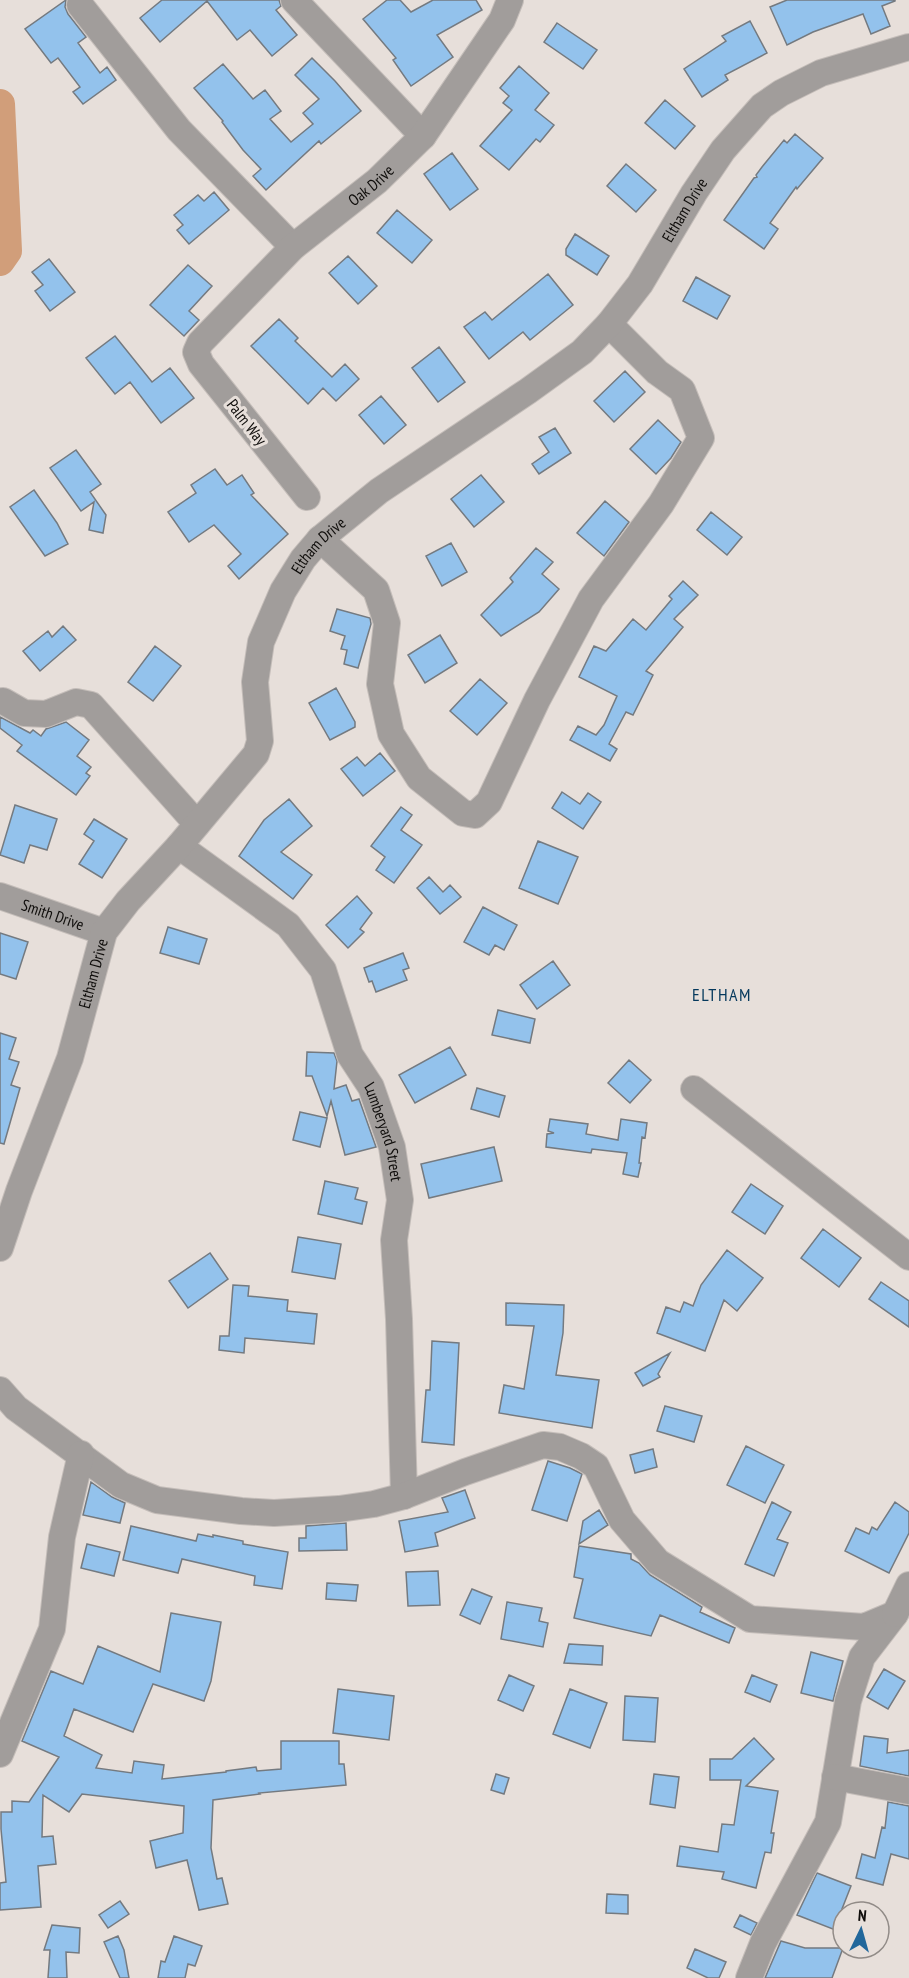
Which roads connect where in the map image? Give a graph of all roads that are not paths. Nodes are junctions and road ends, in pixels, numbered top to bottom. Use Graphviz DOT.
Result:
graph roads {
  1 [pos="294,0"];
  2 [pos="510,0"];
  3 [pos="80,5"];
  4 [pos="909,47"];
  5 [pos="423,136"];
  6 [pos="293,247"];
  7 [pos="609,324"];
  8 [pos="200,343"];
  9 [pos="307,497"];
  10 [pos="320,539"];
  11 [pos="3,701"];
  12 [pos="197,824"];
  13 [pos="179,846"];
  14 [pos="0,896"];
  15 [pos="104,932"];
  16 [pos="694,1089"];
  17 [pos="0,1248"];
  18 [pos="909,1257"];
  19 [pos="0,1390"];
  20 [pos="81,1454"];
  21 [pos="404,1496"];
  22 [pos="909,1585"];
  23 [pos="895,1614"];
  24 [pos="0,1754"];
  25 [pos="835,1777"];
  26 [pos="909,1791"];
  27 [pos="749,1978"];
  1 -- 5 [label="street"];
  2 -- 5 [label="street, Oak Drive"];
  3 -- 6 [label="street"];
  4 -- 7 [label="street, Eltham Drive"];
  5 -- 6 [label="street, Oak Drive"];
  6 -- 8 [label="street, Oak Drive"];
  7 -- 10 [label="street, Eltham Drive"];
  7 -- 10 [label="street"];
  8 -- 9 [label="street, Palm Way"];
  10 -- 12 [label="street, Eltham Drive"];
  11 -- 12 [label="street"];
  12 -- 13 [label="street, Eltham Drive"];
  13 -- 15 [label="street, Eltham Drive"];
  13 -- 21 [label="street, Lumberyard Street"];
  14 -- 15 [label="street, Smith Drive"];
  15 -- 17 [label="street, Eltham Drive"];
  16 -- 18 [label="street"];
  19 -- 20 [label="street"];
  20 -- 21 [label="street"];
  20 -- 24 [label="street"];
  21 -- 23 [label="street"];
  22 -- 23 [label="street"];
  23 -- 25 [label="street"];
  25 -- 26 [label="street"];
  25 -- 27 [label="street"];
}
